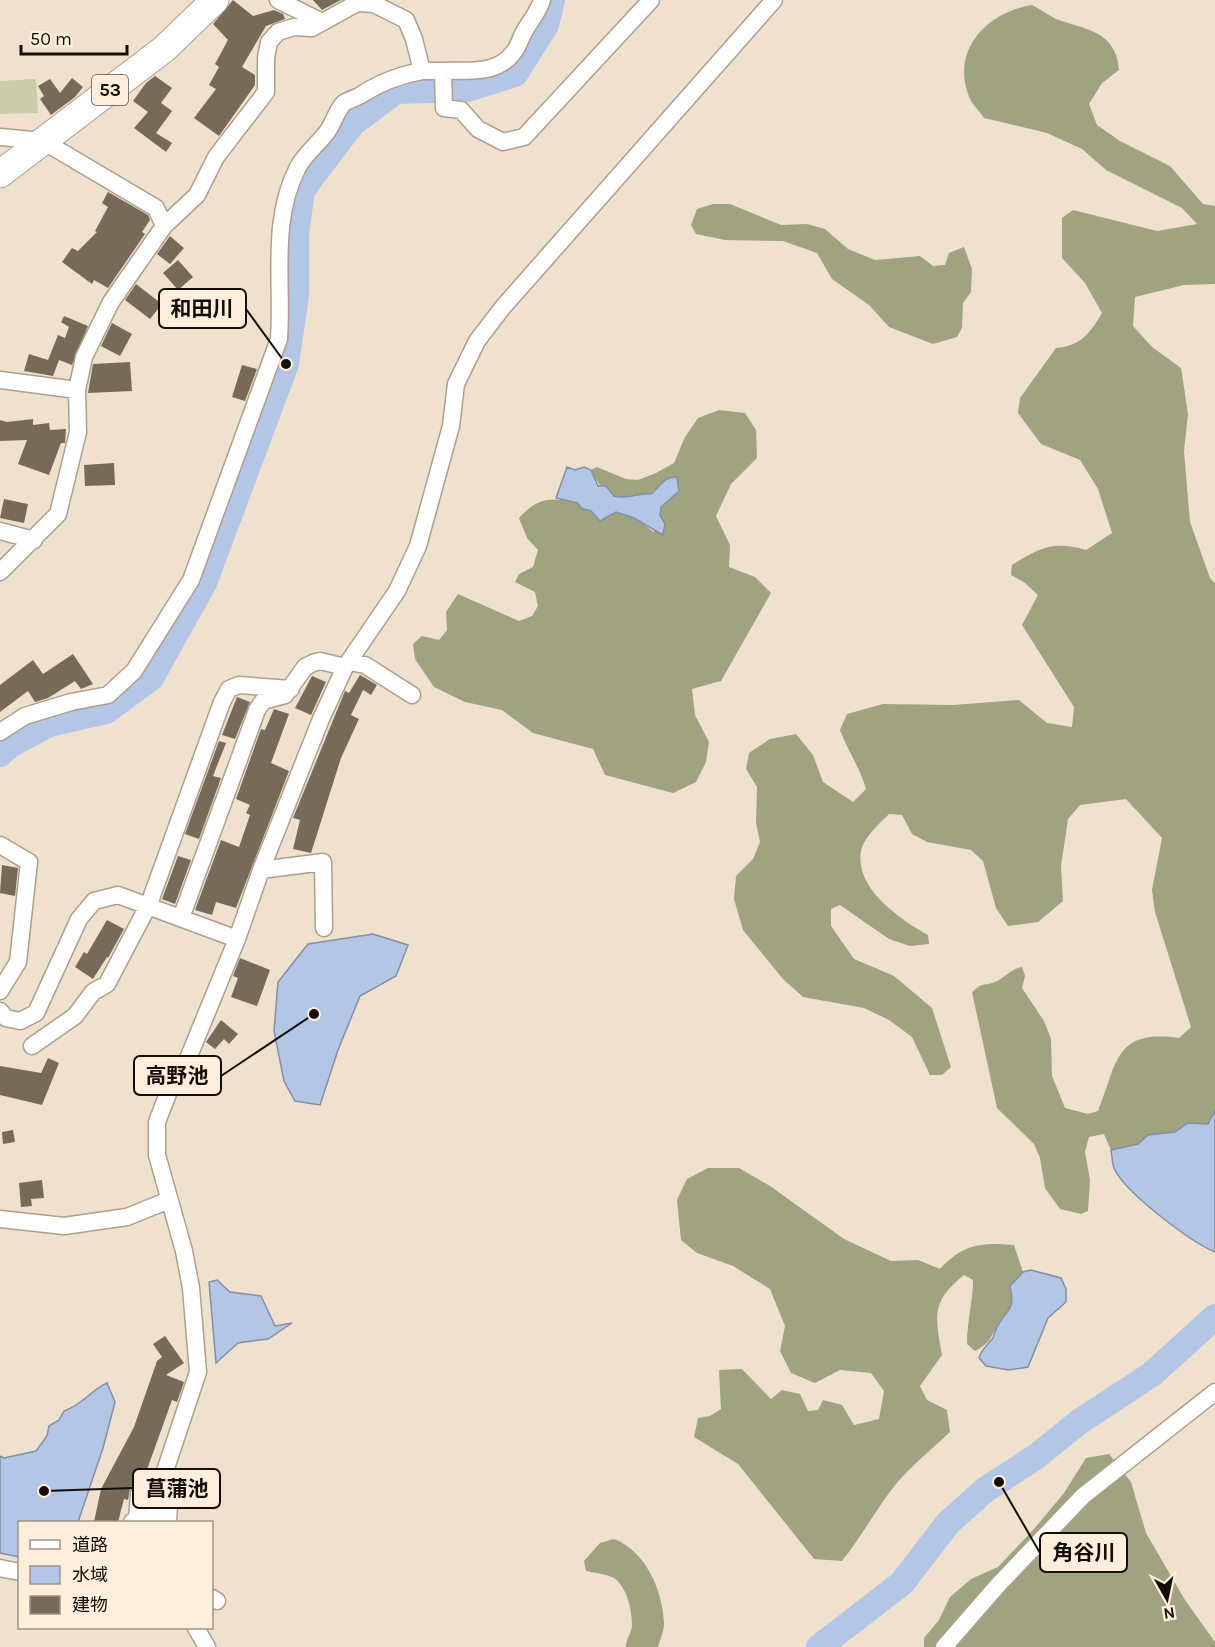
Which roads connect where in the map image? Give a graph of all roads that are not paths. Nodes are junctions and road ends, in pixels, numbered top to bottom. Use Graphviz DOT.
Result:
graph roads {
  1 [pos="215,0"];
  2 [pos="278,0"];
  3 [pos="542,0"];
  4 [pos="651,0"];
  5 [pos="774,0"];
  6 [pos="322,22"];
  7 [pos="422,71"];
  8 [pos="443,71"];
  9 [pos="0,136"];
  10 [pos="42,141"];
  11 [pos="0,174"];
  12 [pos="164,226"];
  13 [pos="0,380"];
  14 [pos="77,390"];
  15 [pos="0,531"];
  16 [pos="34,540"];
  17 [pos="0,572"];
  18 [pos="347,665"];
  19 [pos="291,689"];
  20 [pos="412,695"];
  21 [pos="0,732"];
  22 [pos="0,845"];
  23 [pos="261,870"];
  24 [pos="149,904"];
  25 [pos="181,918"];
  26 [pos="324,928"];
  27 [pos="237,939"];
  28 [pos="0,991"];
  29 [pos="0,1011"];
  30 [pos="32,1046"];
  31 [pos="170,1200"];
  32 [pos="0,1219"];
  33 [pos="1215,1392"];
  34 [pos="163,1477"];
  35 [pos="133,1521"];
  36 [pos="152,1521"];
  37 [pos="168,1521"];
  38 [pos="0,1568"];
  39 [pos="18,1572"];
  40 [pos="197,1629"];
  41 [pos="207,1647"];
  42 [pos="944,1647"];
  1 -- 10 [label="main road, 53"];
  2 -- 6 [label="street"];
  3 -- 8 [label="street"];
  4 -- 8 [label="street"];
  5 -- 18 [label="street"];
  6 -- 7 [label="street"];
  6 -- 12 [label="street"];
  7 -- 8 [label="street"];
  7 -- 21 [label="street"];
  9 -- 10 [label="street"];
  10 -- 11 [label="main road, 53"];
  10 -- 12 [label="street"];
  12 -- 14 [label="street"];
  13 -- 14 [label="street"];
  14 -- 16 [label="street"];
  15 -- 16 [label="street"];
  16 -- 17 [label="street"];
  18 -- 19 [label="street"];
  18 -- 20 [label="street"];
  18 -- 23 [label="street"];
  19 -- 24 [label="street"];
  19 -- 25 [label="street"];
  22 -- 28 [label="street"];
  23 -- 26 [label="street"];
  23 -- 27 [label="street"];
  24 -- 25 [label="street"];
  24 -- 29 [label="street"];
  24 -- 30 [label="street"];
  25 -- 27 [label="street"];
  27 -- 31 [label="street"];
  31 -- 32 [label="street"];
  31 -- 34 [label="street"];
  33 -- 42 [label="street"];
  34 -- 35 [label="street"];
  34 -- 36 [label="street"];
  34 -- 37 [label="street"];
  38 -- 39 [label="street"];
  40 -- 41 [label="street"];
}
